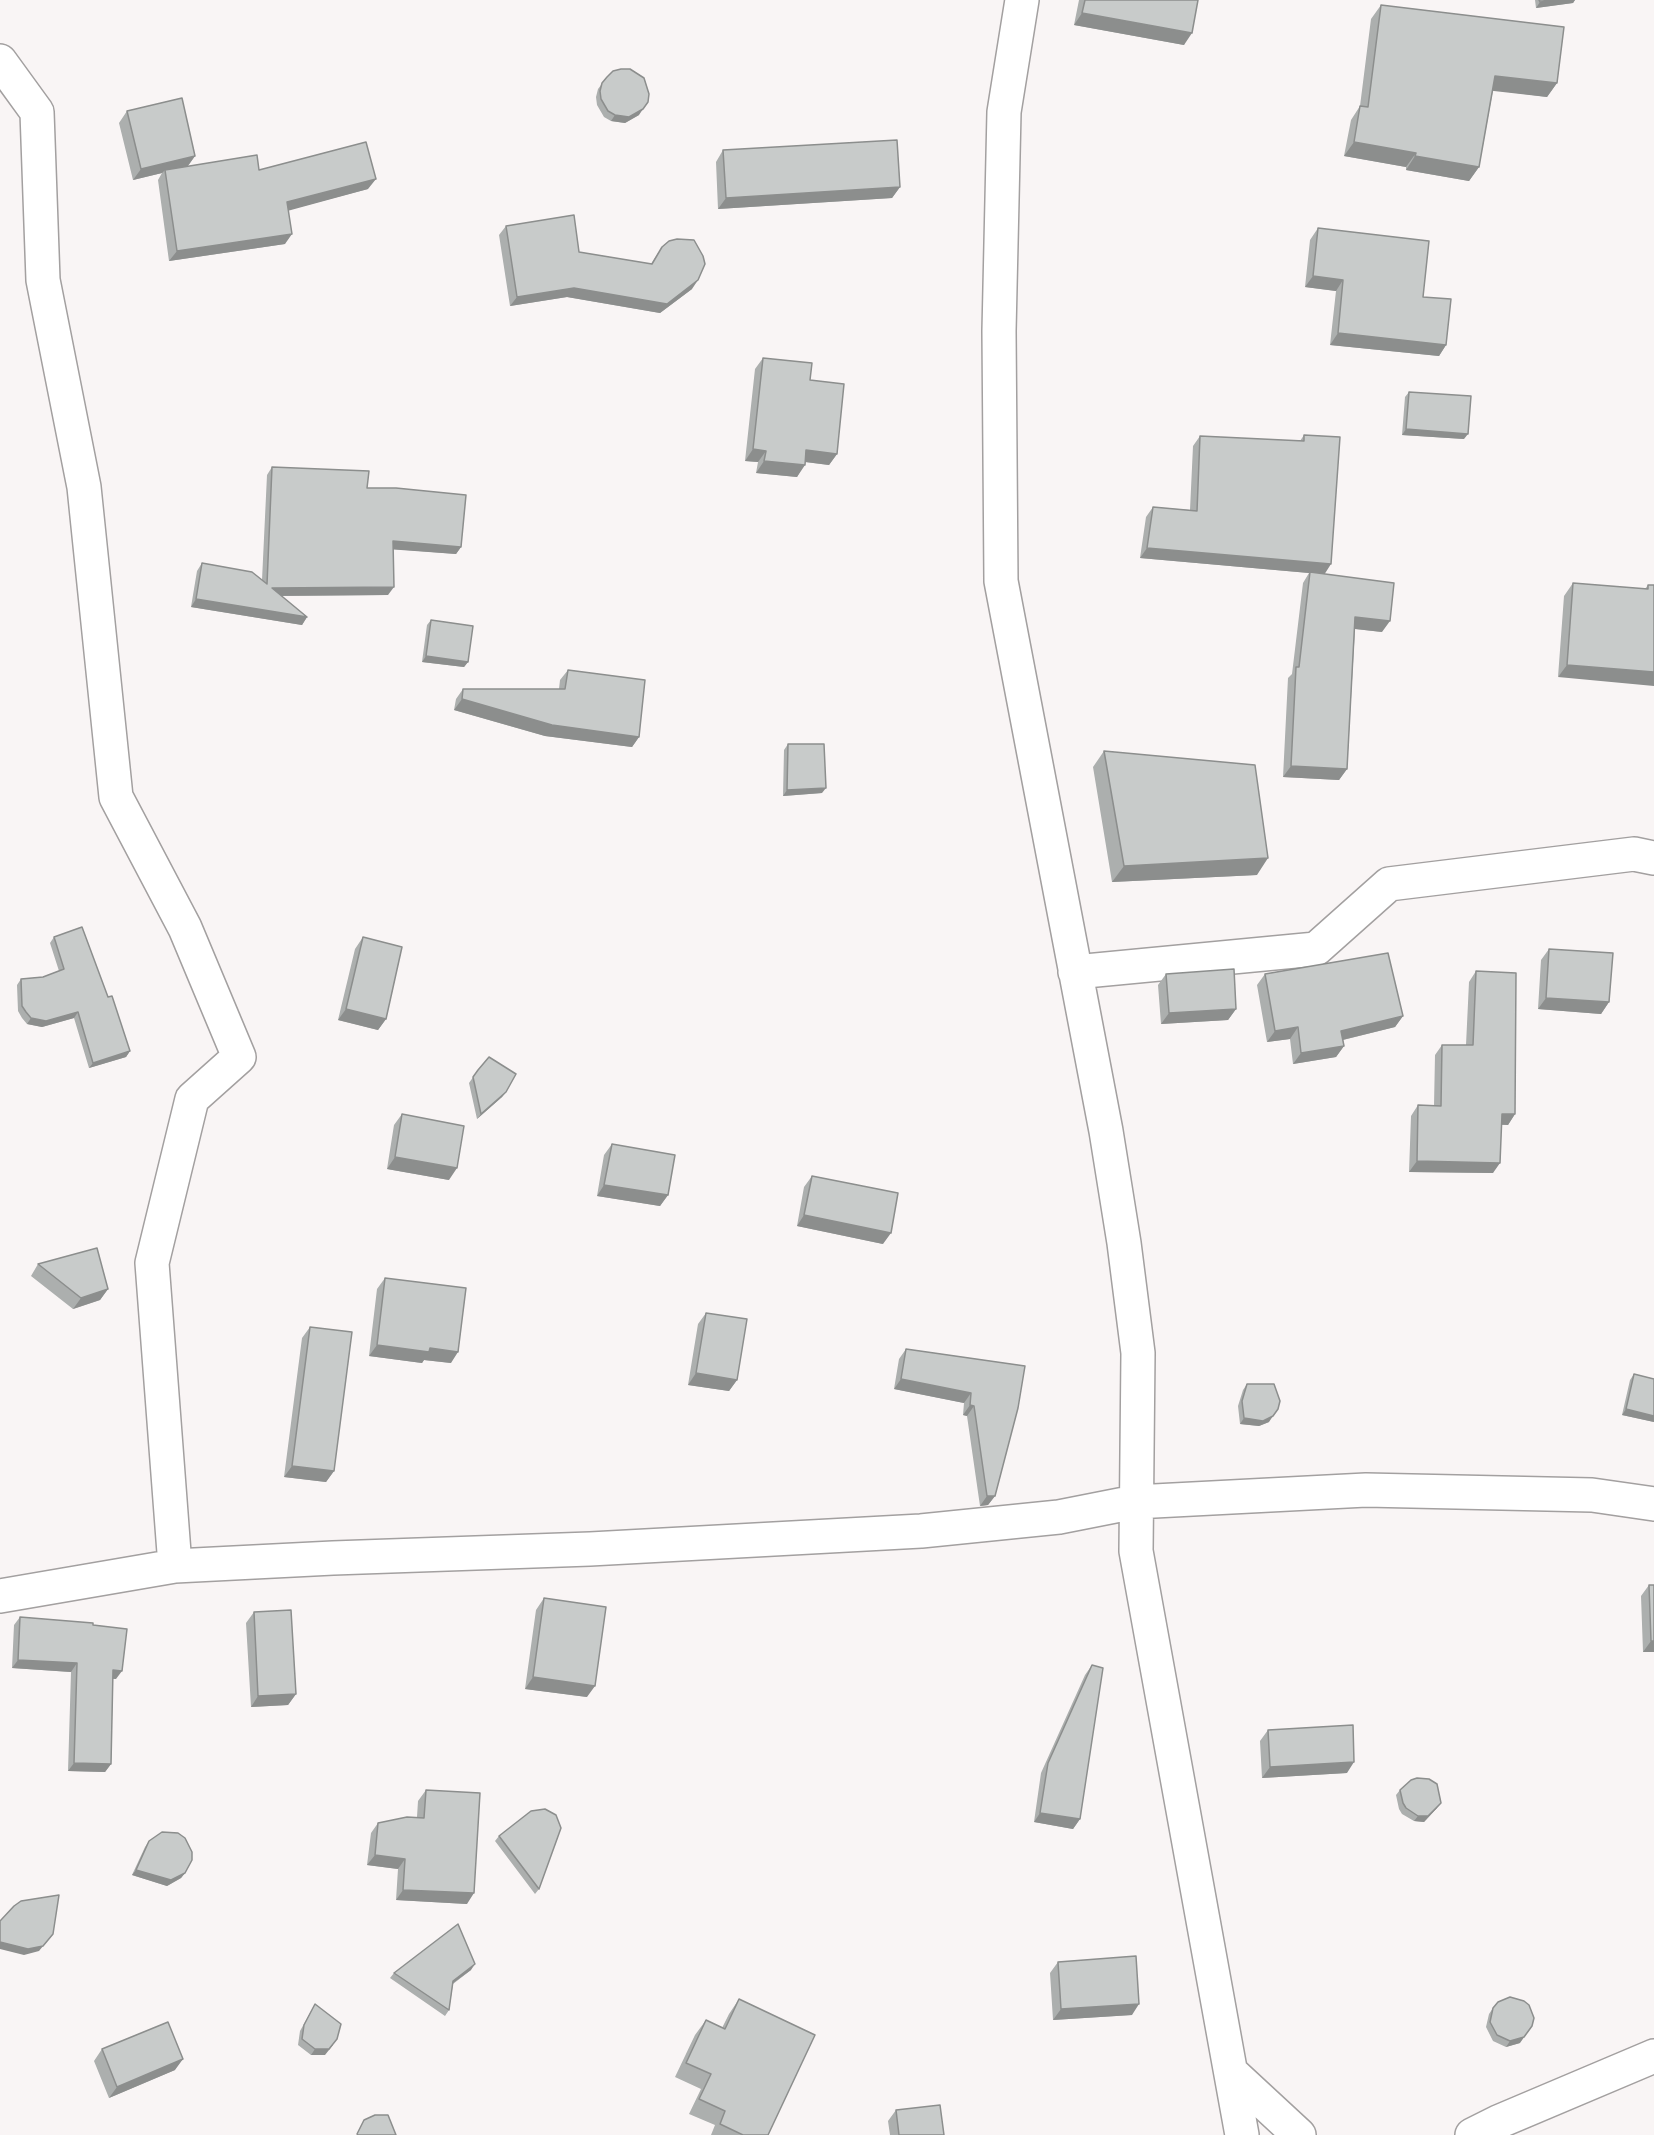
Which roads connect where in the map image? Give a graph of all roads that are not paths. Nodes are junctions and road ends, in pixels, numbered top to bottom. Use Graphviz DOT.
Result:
graph roads {
  1 [pos="1022,0"];
  2 [pos="0,62"];
  3 [pos="1654,858"];
  4 [pos="1076,972"];
  5 [pos="1135,1502"];
  6 [pos="1654,1504"];
  7 [pos="175,1566"];
  8 [pos="0,1596"];
  9 [pos="1654,2056"];
  10 [pos="1232,2073"];
  11 [pos="1242,2135"];
  12 [pos="1299,2135"];
  13 [pos="1472,2135"];
  1 -- 4 [label="street"];
  2 -- 7 [label="street"];
  3 -- 4 [label="street"];
  4 -- 5 [label="street"];
  5 -- 6 [label="street"];
  5 -- 7 [label="street"];
  5 -- 10 [label="street"];
  7 -- 8 [label="street"];
  9 -- 13 [label="street"];
  10 -- 11 [label="street"];
  10 -- 12 [label="street"];
}
